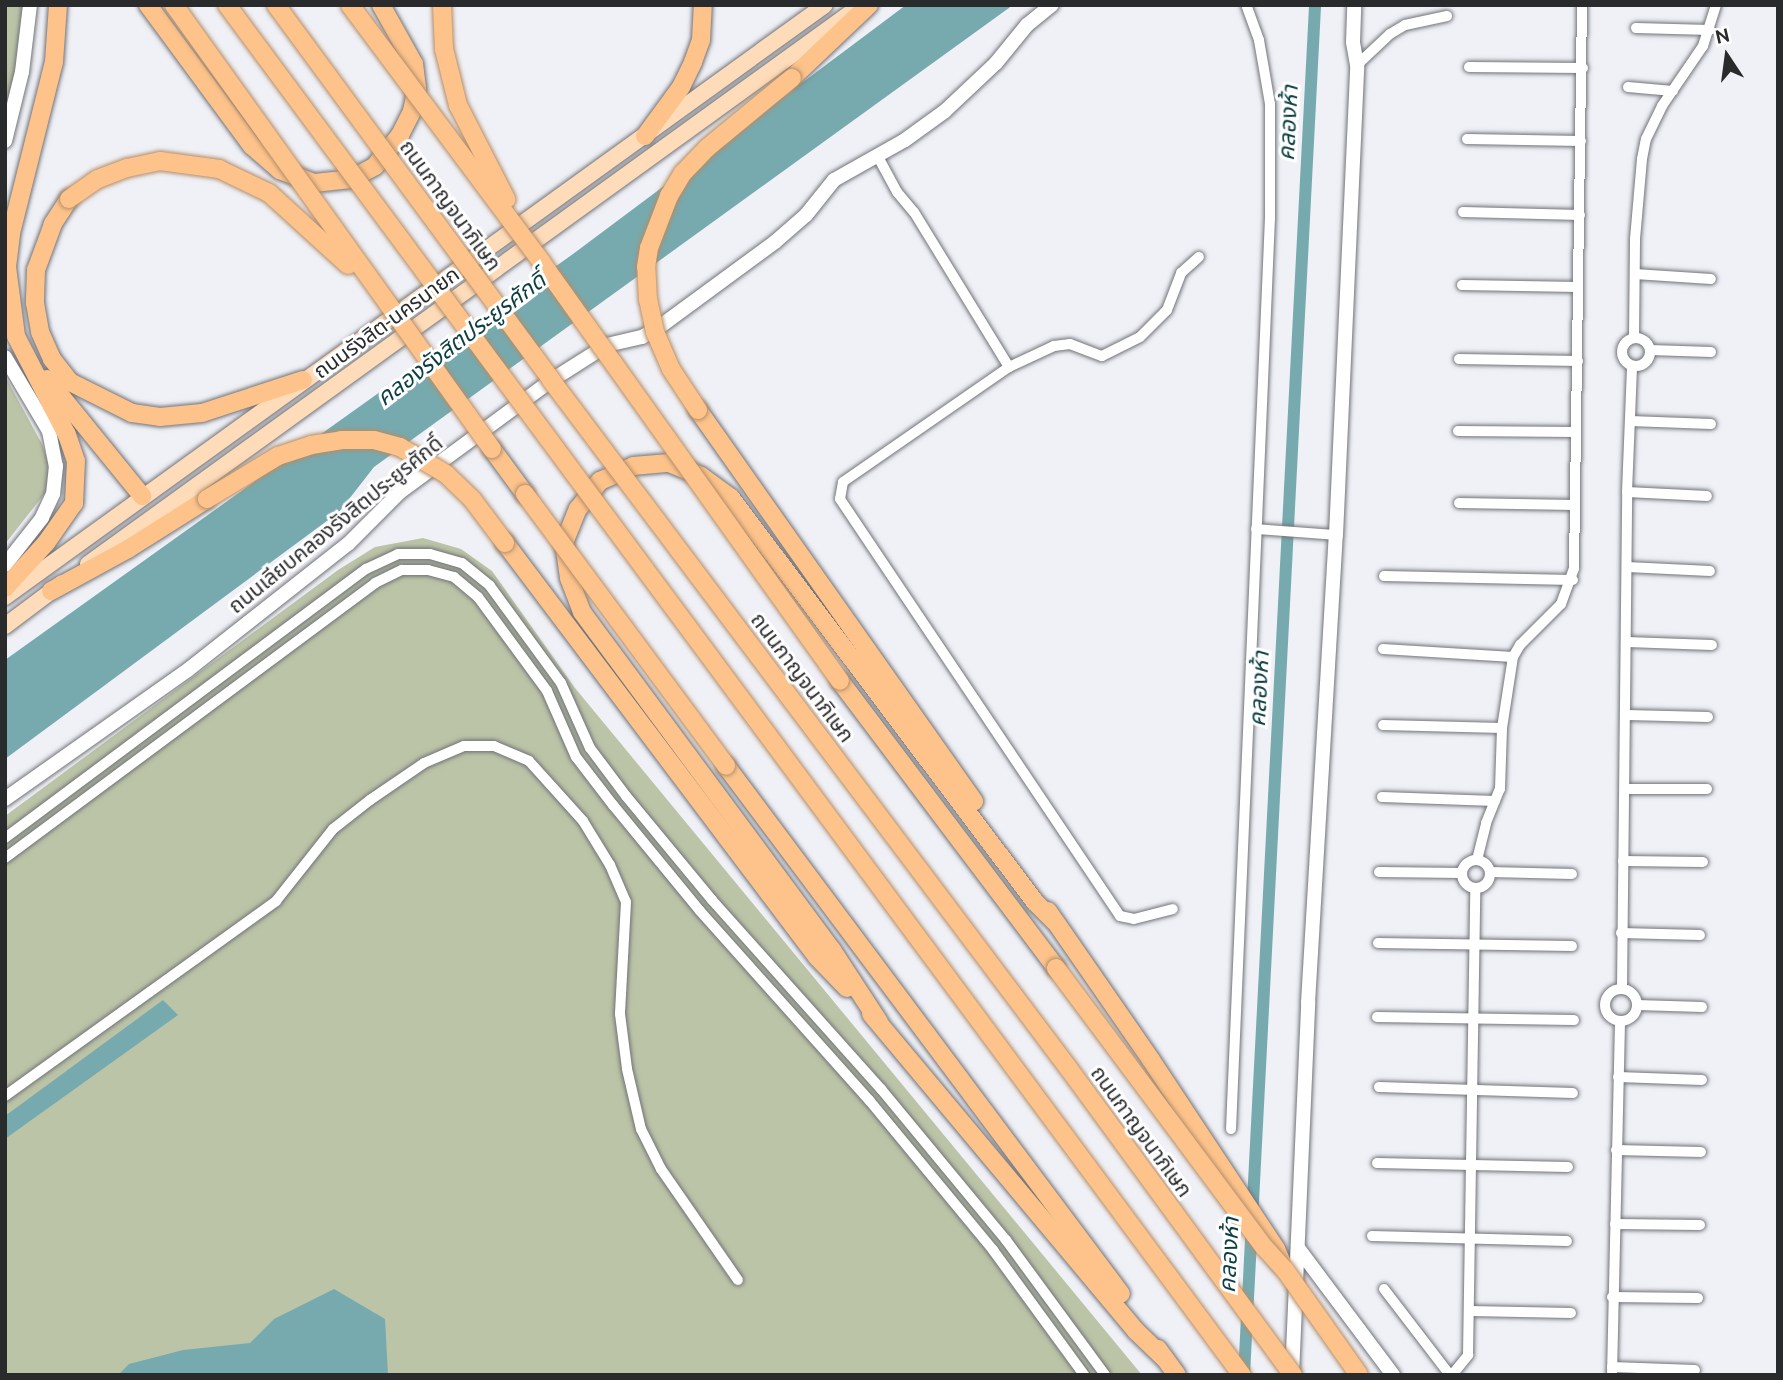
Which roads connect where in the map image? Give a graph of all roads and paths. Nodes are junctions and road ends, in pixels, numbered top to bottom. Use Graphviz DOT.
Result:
graph roads {
  1 [pos="30,5"];
  2 [pos="58,5"];
  3 [pos="148,5"];
  4 [pos="174,5"];
  5 [pos="227,5"];
  6 [pos="276,5"];
  7 [pos="350,5"];
  8 [pos="381,5"];
  9 [pos="442,5"];
  10 [pos="703,5"];
  11 [pos="825,5"];
  12 [pos="862,5"];
  13 [pos="869,5"];
  14 [pos="1052,5"];
  15 [pos="1245,5"];
  16 [pos="1354,5"];
  17 [pos="1582,5"];
  18 [pos="1716,5"];
  19 [pos="1447,16"];
  20 [pos="1636,28"];
  21 [pos="1710,30"];
  22 [pos="1357,65"];
  23 [pos="1469,67"];
  24 [pos="1583,68"];
  25 [pos="1629,87"];
  26 [pos="1673,91"];
  27 [pos="645,136"];
  28 [pos="1467,139"];
  29 [pos="5,141"];
  30 [pos="1581,141"];
  31 [pos="877,155"];
  32 [pos="1463,212"];
  33 [pos="1580,215"];
  34 [pos="1199,257"];
  35 [pos="542,263"];
  36 [pos="1635,274"];
  37 [pos="1710,279"];
  38 [pos="1462,285"];
  39 [pos="1578,287"];
  40 [pos="408,334"];
  41 [pos="1634,338"];
  42 [pos="1650,350"];
  43 [pos="12,352"];
  44 [pos="1711,352"];
  45 [pos="1459,359"];
  46 [pos="1578,362"];
  47 [pos="1632,366"];
  48 [pos="1009,367"];
  49 [pos="303,380"];
  50 [pos="1630,421"];
  51 [pos="1711,424"];
  52 [pos="1458,431"];
  53 [pos="1576,432"];
  54 [pos="1627,492"];
  55 [pos="142,496"];
  56 [pos="1707,496"];
  57 [pos="179,498"];
  58 [pos="1459,503"];
  59 [pos="1575,505"];
  60 [pos="1262,530"];
  61 [pos="1333,535"];
  62 [pos="5,565"];
  63 [pos="1627,567"];
  64 [pos="1710,571"];
  65 [pos="1384,576"];
  66 [pos="1573,580"];
  67 [pos="5,588"];
  68 [pos="51,591"];
  69 [pos="5,597"];
  70 [pos="5,626"];
  71 [pos="1627,642"];
  72 [pos="1712,645"];
  73 [pos="1383,649"];
  74 [pos="1513,657"];
  75 [pos="1627,715"];
  76 [pos="1708,717"];
  77 [pos="1383,725"];
  78 [pos="1502,728"];
  79 [pos="1625,789"];
  80 [pos="1707,789"];
  81 [pos="626,796"];
  82 [pos="1382,797"];
  83 [pos="5,799"];
  84 [pos="1495,801"];
  85 [pos="613,806"];
  86 [pos="5,838"];
  87 [pos="5,858"];
  88 [pos="1478,860"];
  89 [pos="1623,861"];
  90 [pos="1703,862"];
  91 [pos="1379,872"];
  92 [pos="1490,872"];
  93 [pos="1462,873"];
  94 [pos="1573,874"];
  95 [pos="1475,888"];
  96 [pos="1173,909"];
  97 [pos="1054,921"];
  98 [pos="1621,933"];
  99 [pos="1700,935"];
  100 [pos="1378,943"];
  101 [pos="1474,945"];
  102 [pos="1572,946"];
  103 [pos="1622,989"];
  104 [pos="804,1004"];
  105 [pos="1637,1005"];
  106 [pos="1702,1007"];
  107 [pos="792,1014"];
  108 [pos="1377,1017"];
  109 [pos="1474,1018"];
  110 [pos="1574,1020"];
  111 [pos="1620,1021"];
  112 [pos="879,1022"];
  113 [pos="1618,1077"];
  114 [pos="1702,1080"];
  115 [pos="1378,1087"];
  116 [pos="1473,1091"];
  117 [pos="1573,1093"];
  118 [pos="5,1096"];
  119 [pos="1231,1129"];
  120 [pos="1616,1150"];
  121 [pos="1701,1152"];
  122 [pos="1377,1163"];
  123 [pos="1472,1166"];
  124 [pos="1568,1167"];
  125 [pos="1038,1197"];
  126 [pos="1615,1224"];
  127 [pos="1699,1225"];
  128 [pos="1372,1236"];
  129 [pos="1471,1238"];
  130 [pos="1567,1241"];
  131 [pos="1298,1248"];
  132 [pos="1285,1270"];
  133 [pos="738,1280"];
  134 [pos="1384,1289"];
  135 [pos="1612,1297"];
  136 [pos="1698,1298"];
  137 [pos="1470,1311"];
  138 [pos="1571,1313"];
  139 [pos="1695,1370"];
  140 [pos="1612,1371"];
  141 [pos="1084,1375"];
  142 [pos="1105,1375"];
  143 [pos="1177,1375"];
  144 [pos="1242,1375"];
  145 [pos="1293,1375"];
  146 [pos="1359,1375"];
  147 [pos="1393,1375"];
  148 [pos="1451,1375"];
  1 -- 29 [label="street"];
  2 -- 43 [label="highway"];
  3 -- 8 [label="highway"];
  4 -- 40 [label="highway, bridge"];
  5 -- 144 [label="highway, bridge"];
  6 -- 145 [label="highway, ถนนกาญจนาภิเษก, bridge"];
  7 -- 35 [label="highway, bridge"];
  9 -- 35 [label="highway, bridge"];
  10 -- 27 [label="highway"];
  11 -- 27 [label="main road, ถนนรังสิต-นครนายก"];
  12 -- 57 [label="main road, ถนนรังสิต-นครนายก"];
  13 -- 97 [label="highway, bridge"];
  14 -- 31 [label="street, ถนนเลียบคลองรังสิตประยูรศักดิ์"];
  15 -- 60 [label="street"];
  16 -- 22 [label="street"];
  17 -- 24 [label="street"];
  18 -- 21 [label="street"];
  19 -- 22 [label="street"];
  20 -- 21 [label="street"];
  21 -- 26 [label="street"];
  22 -- 61 [label="street"];
  23 -- 24 [label="street"];
  24 -- 30 [label="street"];
  25 -- 26 [label="street"];
  26 -- 36 [label="street"];
  27 -- 49 [label="main road, ถนนรังสิต-นครนายก"];
  28 -- 30 [label="street"];
  30 -- 33 [label="street"];
  31 -- 48 [label="street"];
  31 -- 83 [label="street, ถนนเลียบคลองรังสิตประยูรศักดิ์"];
  32 -- 33 [label="street"];
  33 -- 39 [label="street"];
  34 -- 48 [label="street"];
  35 -- 132 [label="highway, bridge"];
  36 -- 37 [label="street"];
  36 -- 41 [label="street"];
  38 -- 39 [label="street"];
  39 -- 46 [label="street"];
  40 -- 49 [label="highway, bridge"];
  40 -- 125 [label="highway, bridge"];
  41 -- 42 [label="street"];
  41 -- 47 [label="street"];
  42 -- 44 [label="street"];
  42 -- 47 [label="street"];
  43 -- 55 [label="highway"];
  43 -- 62 [label="street"];
  43 -- 67 [label="highway"];
  45 -- 46 [label="street"];
  46 -- 53 [label="street"];
  47 -- 50 [label="street"];
  48 -- 96 [label="street"];
  49 -- 55 [label="main road, ถนนรังสิต-นครนายก"];
  50 -- 51 [label="street"];
  50 -- 54 [label="street"];
  52 -- 53 [label="street"];
  53 -- 59 [label="street"];
  54 -- 56 [label="street"];
  54 -- 63 [label="street"];
  55 -- 57 [label="main road"];
  55 -- 69 [label="main road, ถนนรังสิต-นครนายก"];
  57 -- 68 [label="main road, ถนนรังสิต-นครนายก"];
  58 -- 59 [label="street"];
  59 -- 66 [label="street"];
  60 -- 61 [label="street"];
  60 -- 119 [label="street"];
  61 -- 131 [label="street"];
  63 -- 64 [label="street"];
  63 -- 71 [label="street"];
  65 -- 66 [label="street"];
  66 -- 74 [label="street"];
  68 -- 70 [label="main road, ถนนรังสิต-นครนายก"];
  68 -- 112 [label="highway, bridge"];
  71 -- 72 [label="street"];
  71 -- 75 [label="street"];
  73 -- 74 [label="street"];
  74 -- 78 [label="street"];
  75 -- 76 [label="street"];
  75 -- 79 [label="street"];
  77 -- 78 [label="street"];
  78 -- 84 [label="street"];
  79 -- 80 [label="street"];
  79 -- 89 [label="street"];
  81 -- 85 [label="street"];
  81 -- 86 [label="street"];
  81 -- 104 [label="street"];
  82 -- 84 [label="street"];
  84 -- 88 [label="street"];
  85 -- 87 [label="street"];
  85 -- 107 [label="street"];
  88 -- 92 [label="street"];
  88 -- 93 [label="street"];
  89 -- 90 [label="street"];
  89 -- 98 [label="street"];
  91 -- 93 [label="street"];
  92 -- 94 [label="street"];
  92 -- 95 [label="street"];
  93 -- 95 [label="street"];
  95 -- 101 [label="street"];
  97 -- 112 [label="highway"];
  97 -- 132 [label="highway, bridge"];
  98 -- 99 [label="street"];
  98 -- 103 [label="street"];
  100 -- 101 [label="street"];
  101 -- 102 [label="street"];
  101 -- 109 [label="street"];
  103 -- 105 [label="street"];
  103 -- 111 [label="street"];
  104 -- 107 [label="street"];
  104 -- 142 [label="street"];
  105 -- 106 [label="street"];
  105 -- 111 [label="street"];
  107 -- 141 [label="street"];
  108 -- 109 [label="street"];
  109 -- 110 [label="street"];
  109 -- 116 [label="street"];
  111 -- 113 [label="street"];
  112 -- 125 [label="highway"];
  113 -- 114 [label="street"];
  113 -- 120 [label="street"];
  115 -- 116 [label="street"];
  116 -- 117 [label="street"];
  116 -- 123 [label="street"];
  118 -- 133 [label="street"];
  120 -- 121 [label="street"];
  120 -- 126 [label="street"];
  122 -- 123 [label="street"];
  123 -- 124 [label="street"];
  123 -- 129 [label="street"];
  125 -- 143 [label="highway"];
  126 -- 127 [label="street"];
  126 -- 135 [label="street"];
  128 -- 129 [label="street"];
  129 -- 130 [label="street"];
  129 -- 137 [label="street"];
  131 -- 145 [label="street"];
  131 -- 147 [label="street"];
  132 -- 146 [label="highway, bridge"];
  134 -- 148 [label="street"];
  135 -- 136 [label="street"];
  135 -- 140 [label="street"];
  137 -- 138 [label="street"];
  137 -- 148 [label="street"];
  139 -- 140 [label="street"];
}
